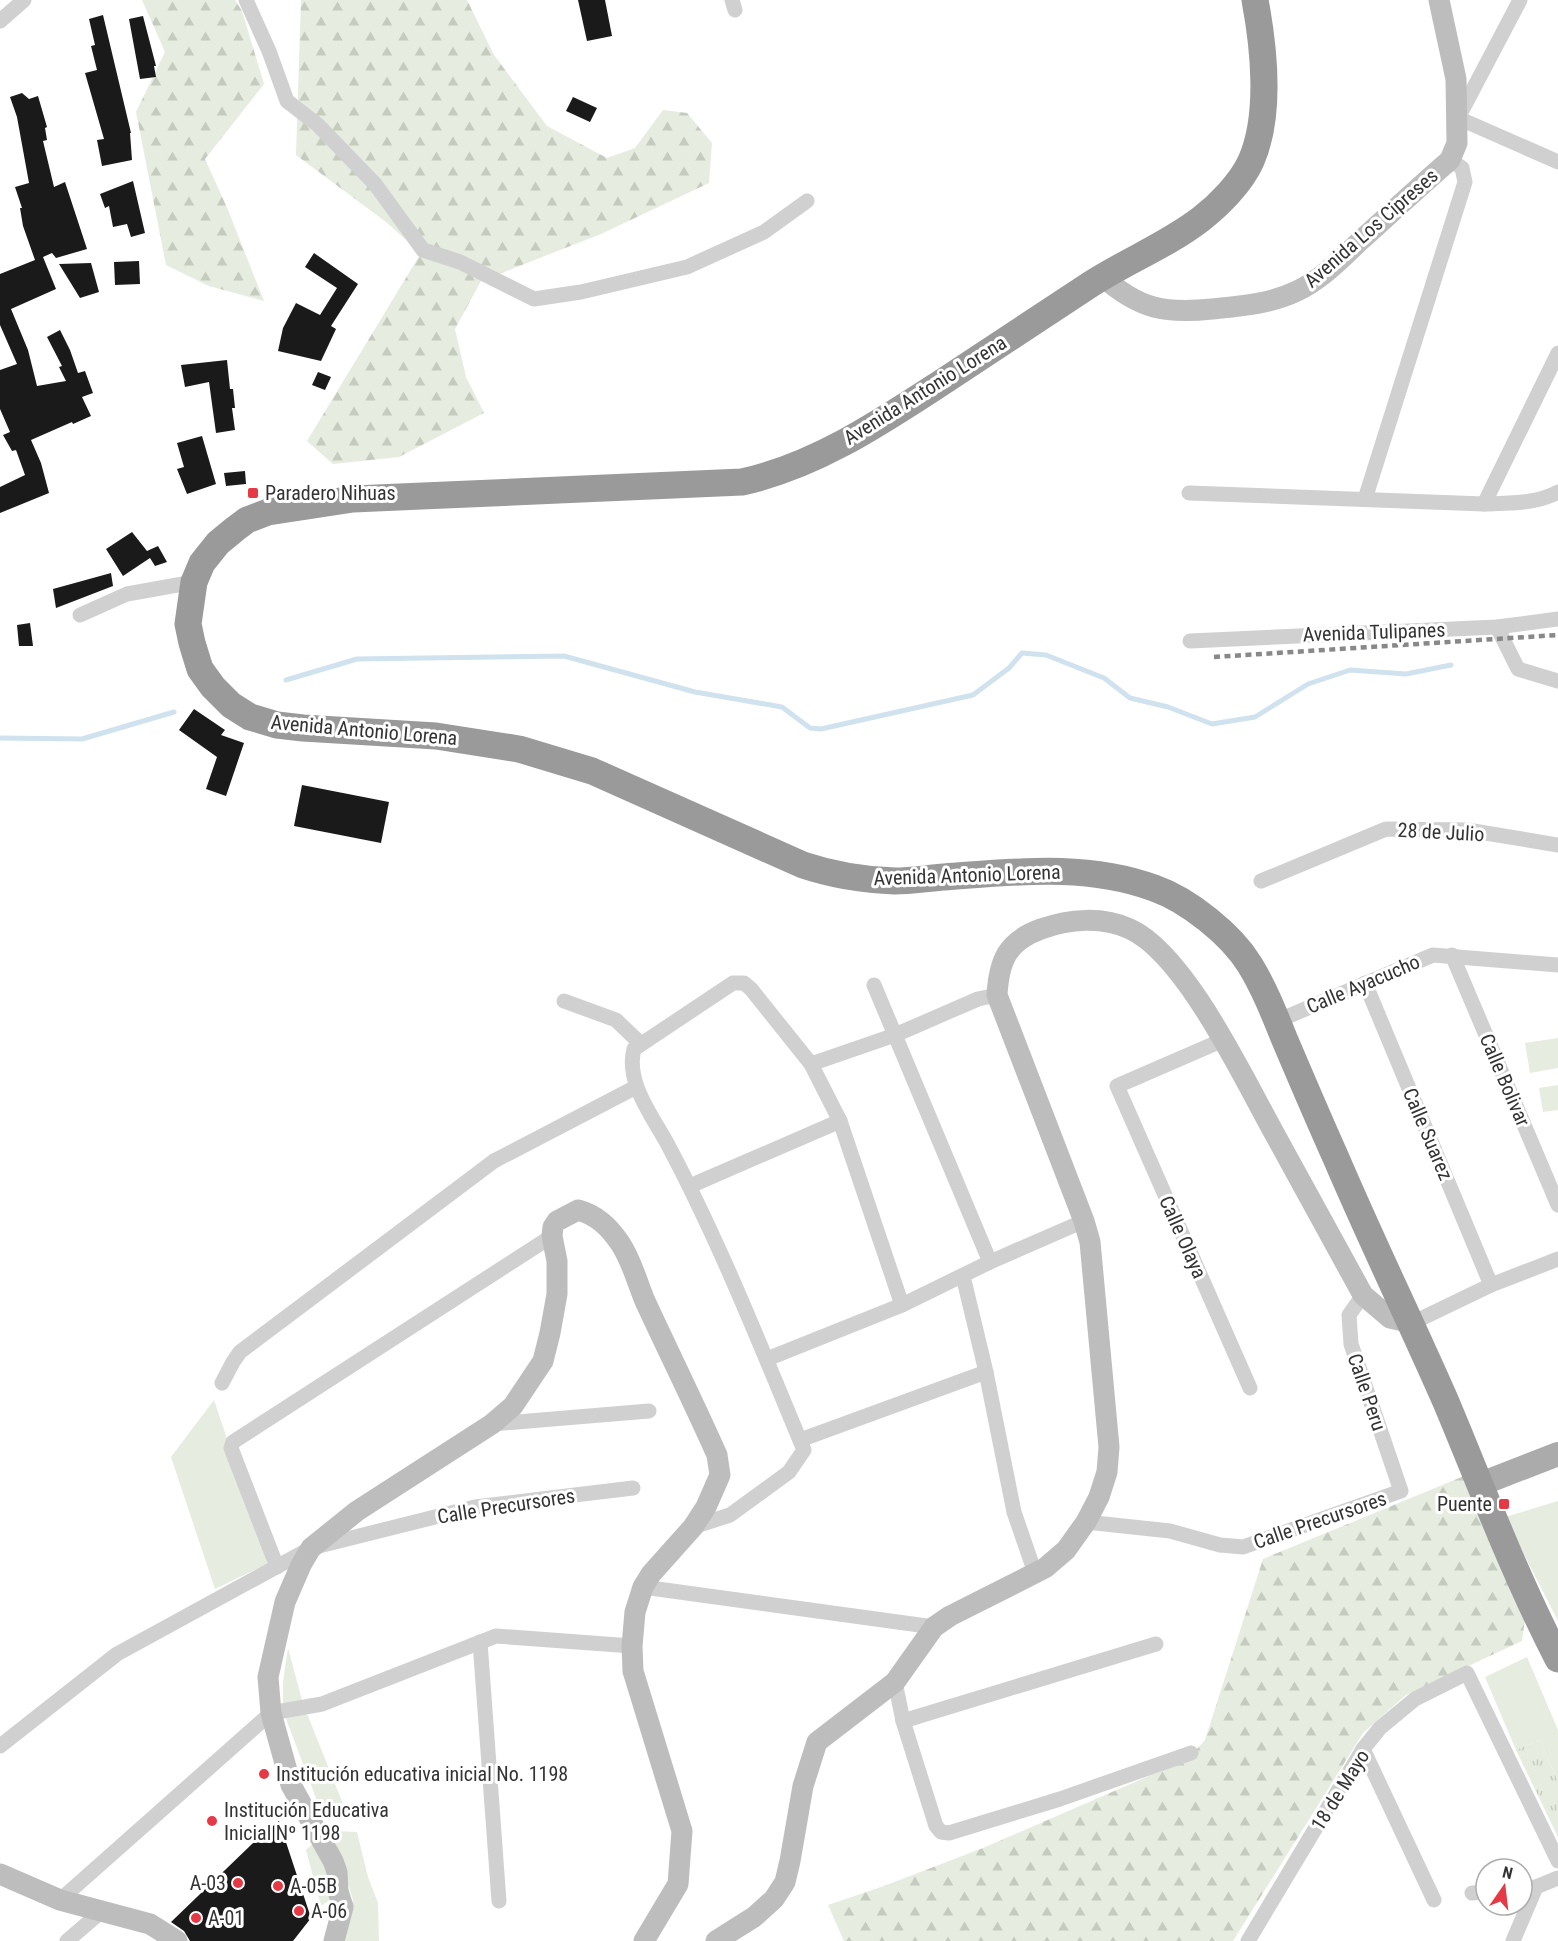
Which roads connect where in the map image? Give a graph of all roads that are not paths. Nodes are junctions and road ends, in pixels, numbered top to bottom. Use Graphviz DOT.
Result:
graph roads {
  1 [pos="24,0"];
  2 [pos="246,0"];
  3 [pos="1255,0"];
  4 [pos="1439,0"];
  5 [pos="1520,0"];
  6 [pos="0,21"];
  7 [pos="1458,118"];
  8 [pos="1450,160"];
  9 [pos="1558,162"];
  10 [pos="807,201"];
  11 [pos="1102,277"];
  12 [pos="1558,353"];
  13 [pos="1558,492"];
  14 [pos="1189,493"];
  15 [pos="1365,499"];
  16 [pos="1484,504"];
  17 [pos="194,582"];
  18 [pos="80,615"];
  19 [pos="1558,619"];
  20 [pos="1497,627"];
  21 [pos="1190,641"];
  22 [pos="1558,681"];
  23 [pos="1558,845"];
  24 [pos="1261,881"];
  25 [pos="1452,955"];
  26 [pos="1558,965"];
  27 [pos="1365,983"];
  28 [pos="874,985"];
  29 [pos="997,995"];
  30 [pos="564,1001"];
  31 [pos="1277,1021"];
  32 [pos="895,1035"];
  33 [pos="1222,1040"];
  34 [pos="641,1044"];
  35 [pos="811,1064"];
  36 [pos="636,1087"];
  37 [pos="840,1121"];
  38 [pos="690,1186"];
  39 [pos="1558,1205"];
  40 [pos="1084,1221"];
  41 [pos="552,1236"];
  42 [pos="1558,1259"];
  43 [pos="990,1262"];
  44 [pos="963,1276"];
  45 [pos="1491,1285"];
  46 [pos="1363,1295"];
  47 [pos="902,1305"];
  48 [pos="1412,1323"];
  49 [pos="767,1359"];
  50 [pos="987,1372"];
  51 [pos="222,1383"];
  52 [pos="1250,1388"];
  53 [pos="649,1411"];
  54 [pos="492,1424"];
  55 [pos="800,1440"];
  56 [pos="1558,1454"];
  57 [pos="1481,1484"];
  58 [pos="633,1488"];
  59 [pos="1401,1491"];
  60 [pos="1086,1522"];
  61 [pos="693,1527"];
  62 [pos="311,1548"];
  63 [pos="277,1568"];
  64 [pos="1035,1573"];
  65 [pos="643,1587"];
  66 [pos="934,1627"];
  67 [pos="480,1642"];
  68 [pos="1156,1644"];
  69 [pos="1555,1645"];
  70 [pos="632,1646"];
  71 [pos="895,1682"];
  72 [pos="271,1713"];
  73 [pos="903,1721"];
  74 [pos="0,1746"];
  75 [pos="1363,1749"];
  76 [pos="1191,1753"];
  77 [pos="1558,1861"];
  78 [pos="1558,1878"];
  79 [pos="3,1881"];
  80 [pos="1534,1886"];
  81 [pos="60,1900"];
  82 [pos="1434,1900"];
  83 [pos="500,1901"];
  84 [pos="103,1910"];
  85 [pos="1520,1917"];
  86 [pos="67,1941"];
  87 [pos="177,1941"];
  88 [pos="334,1941"];
  89 [pos="644,1941"];
  90 [pos="716,1941"];
  91 [pos="1248,1941"];
  92 [pos="1513,1941"];
  1 -- 6 [label="street"];
  2 -- 10 [label="street"];
  3 -- 11 [label="highway, Avenida Antonio Lorena"];
  4 -- 7 [label="main road, Avenida Los Cipreses"];
  5 -- 7 [label="street"];
  7 -- 8 [label="main road, Avenida Los Cipreses"];
  7 -- 9 [label="street"];
  8 -- 11 [label="main road, Avenida Los Cipreses"];
  8 -- 15 [label="street"];
  11 -- 17 [label="highway, Avenida Antonio Lorena"];
  12 -- 16 [label="street"];
  13 -- 16 [label="street"];
  14 -- 15 [label="street"];
  15 -- 16 [label="street"];
  17 -- 18 [label="street"];
  17 -- 31 [label="highway, Avenida Antonio Lorena"];
  19 -- 20 [label="street, Avenida Tulipanes"];
  20 -- 21 [label="street, Avenida Tulipanes"];
  20 -- 22 [label="street"];
  23 -- 24 [label="street, 28 de Julio"];
  25 -- 26 [label="street, Calle Ayacucho"];
  25 -- 27 [label="street, Calle Ayacucho"];
  25 -- 39 [label="street, Calle Bolivar"];
  27 -- 31 [label="street, Calle Ayacucho"];
  27 -- 45 [label="street, Calle Suarez"];
  28 -- 32 [label="street"];
  29 -- 32 [label="street"];
  29 -- 33 [label="main road"];
  29 -- 40 [label="main road"];
  30 -- 34 [label="street"];
  31 -- 48 [label="highway, Avenida Antonio Lorena"];
  32 -- 35 [label="street"];
  32 -- 43 [label="street"];
  33 -- 46 [label="main road"];
  33 -- 52 [label="street, Calle Olaya"];
  34 -- 35 [label="street"];
  34 -- 36 [label="street"];
  35 -- 37 [label="street"];
  36 -- 38 [label="street"];
  36 -- 51 [label="street"];
  37 -- 38 [label="street"];
  37 -- 47 [label="street"];
  38 -- 49 [label="street"];
  40 -- 43 [label="street"];
  40 -- 60 [label="main road"];
  41 -- 54 [label="main road"];
  41 -- 61 [label="main road"];
  41 -- 63 [label="street"];
  42 -- 45 [label="street"];
  43 -- 44 [label="street"];
  44 -- 47 [label="street"];
  44 -- 50 [label="street"];
  45 -- 48 [label="street"];
  46 -- 48 [label="main road"];
  46 -- 59 [label="street, Calle Peru"];
  47 -- 49 [label="street"];
  48 -- 57 [label="highway, Avenida Antonio Lorena"];
  49 -- 55 [label="street"];
  50 -- 55 [label="street"];
  50 -- 64 [label="street"];
  53 -- 54 [label="street"];
  54 -- 62 [label="main road"];
  55 -- 61 [label="street"];
  56 -- 57 [label="main road"];
  57 -- 69 [label="highway"];
  58 -- 62 [label="street, Calle Precursores"];
  59 -- 60 [label="street, Calle Precursores"];
  60 -- 64 [label="main road"];
  61 -- 65 [label="main road"];
  62 -- 63 [label="street, Calle Precursores"];
  62 -- 72 [label="main road"];
  63 -- 74 [label="street, Calle Precursores"];
  64 -- 66 [label="main road"];
  65 -- 66 [label="street"];
  65 -- 70 [label="main road"];
  66 -- 71 [label="main road"];
  67 -- 70 [label="street"];
  67 -- 72 [label="street"];
  67 -- 83 [label="street"];
  68 -- 73 [label="street"];
  70 -- 89 [label="main road"];
  71 -- 73 [label="street"];
  71 -- 90 [label="main road"];
  72 -- 81 [label="street"];
  72 -- 88 [label="main road"];
  73 -- 76 [label="street"];
  75 -- 77 [label="street, 18 de Mayo"];
  75 -- 82 [label="street"];
  75 -- 91 [label="street, 18 de Mayo"];
  78 -- 80 [label="street"];
  79 -- 81 [label="main road"];
  81 -- 84 [label="main road"];
  84 -- 86 [label="street"];
  84 -- 87 [label="main road"];
  85 -- 92 [label="street"];
}
